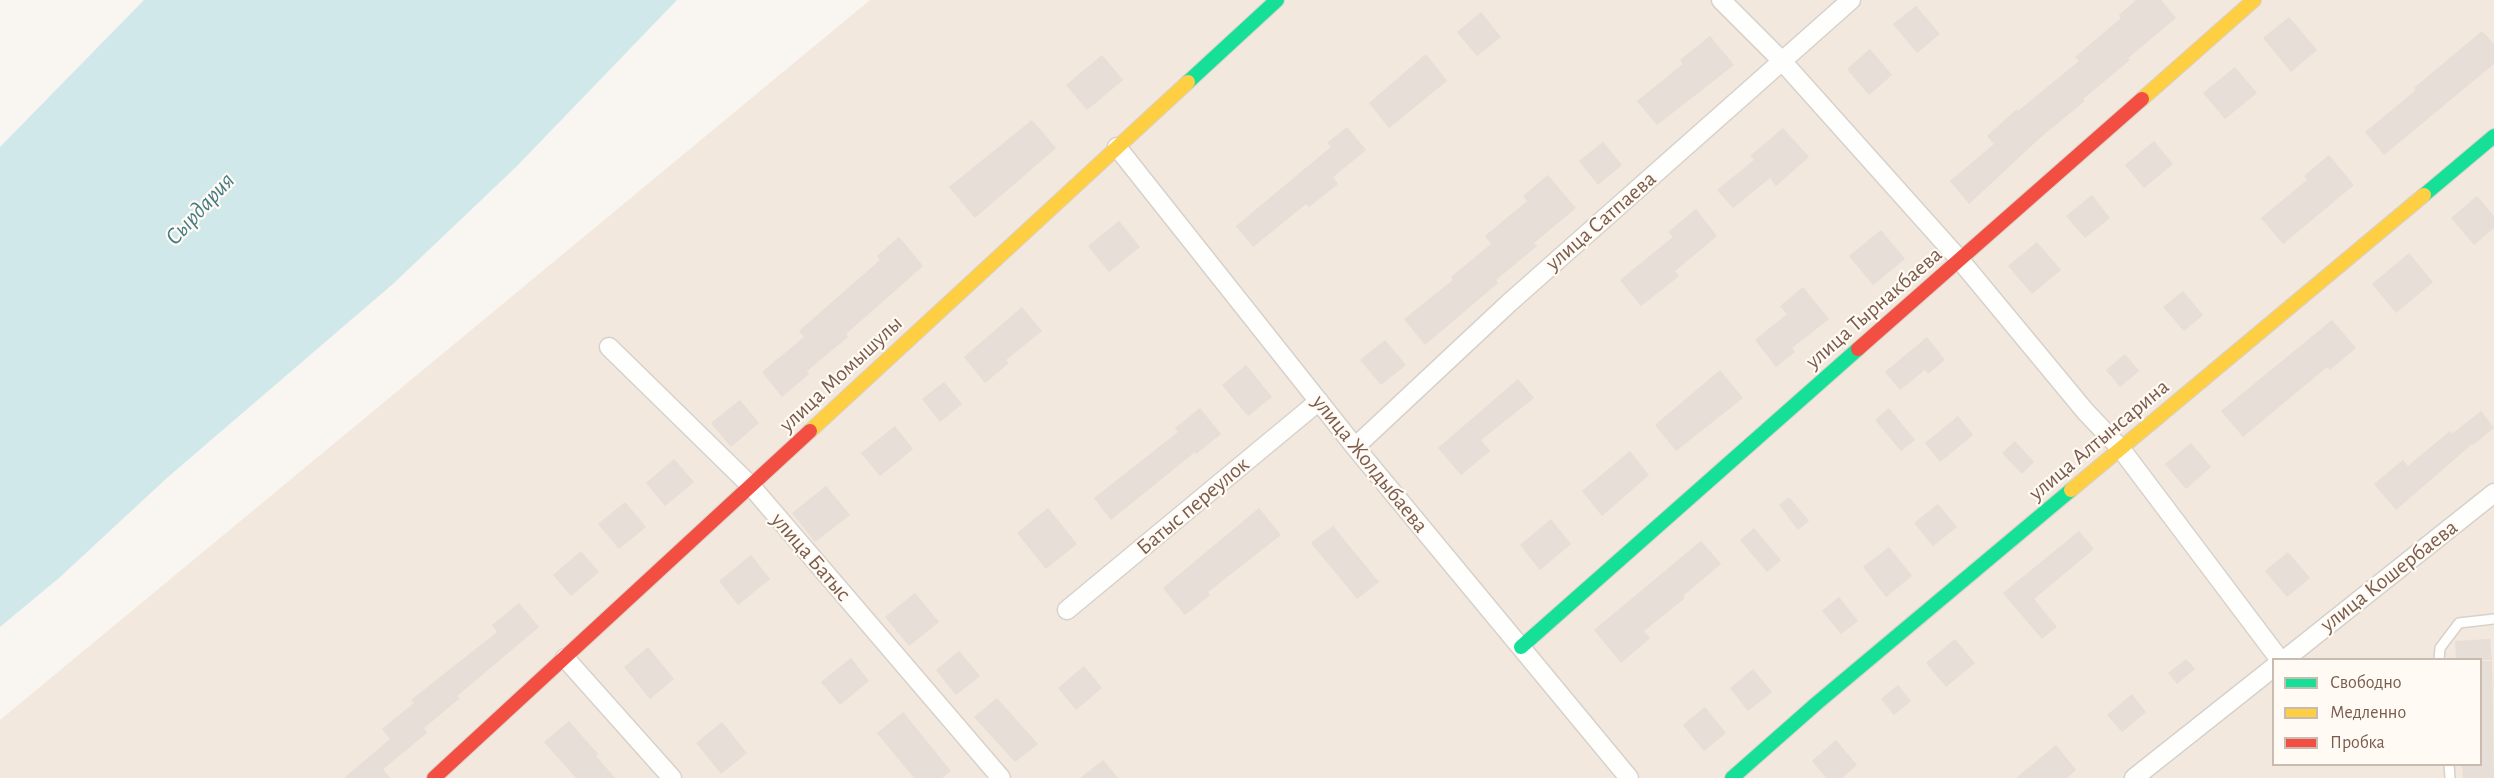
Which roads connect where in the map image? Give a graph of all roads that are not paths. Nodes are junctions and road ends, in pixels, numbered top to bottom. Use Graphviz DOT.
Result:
graph roads {
  1 [pos="1277,0"];
  2 [pos="1721,0"];
  3 [pos="1851,0"];
  4 [pos="2254,0"];
  5 [pos="1782,61"];
  6 [pos="2494,136"];
  7 [pos="1117,147"];
  8 [pos="1960,260"];
  9 [pos="609,347"];
  10 [pos="1319,401"];
  11 [pos="1354,447"];
  12 [pos="2121,449"];
  13 [pos="751,486"];
  14 [pos="2494,493"];
  15 [pos="1068,610"];
  16 [pos="2494,619"];
  17 [pos="1521,647"];
  18 [pos="565,658"];
  19 [pos="2280,658"];
  20 [pos="2285,658"];
  21 [pos="2439,658"];
  22 [pos="2272,670"];
  23 [pos="434,778"];
  24 [pos="672,778"];
  25 [pos="1001,778"];
  26 [pos="1629,778"];
  27 [pos="1732,778"];
  28 [pos="2134,778"];
  1 -- 7 [label="street, улица Момышулы"];
  2 -- 5 [label="street"];
  3 -- 5 [label="street, улица Сатпаева"];
  4 -- 8 [label="street, улица Тырнакбаева"];
  5 -- 8 [label="street"];
  5 -- 11 [label="street, улица Сатпаева"];
  6 -- 12 [label="street, улица Алтынсарина"];
  7 -- 10 [label="street, улица Жолдыбаева"];
  7 -- 13 [label="street, улица Момышулы"];
  8 -- 12 [label="street"];
  8 -- 17 [label="street, улица Тырнакбаева"];
  9 -- 13 [label="street, улица Батыс"];
  10 -- 11 [label="street, улица Жолдыбаева"];
  10 -- 15 [label="street, Батыс переулок"];
  11 -- 17 [label="street, улица Жолдыбаева"];
  12 -- 19 [label="street"];
  12 -- 27 [label="street, улица Алтынсарина"];
  13 -- 18 [label="street, улица Момышулы"];
  13 -- 25 [label="street, улица Батыс"];
  14 -- 20 [label="street, улица Кошербаева"];
  16 -- 21 [label="lane"];
  17 -- 26 [label="street, улица Жолдыбаева"];
  18 -- 23 [label="street, улица Момышулы"];
  18 -- 24 [label="street"];
  22 -- 28 [label="street"];
}
